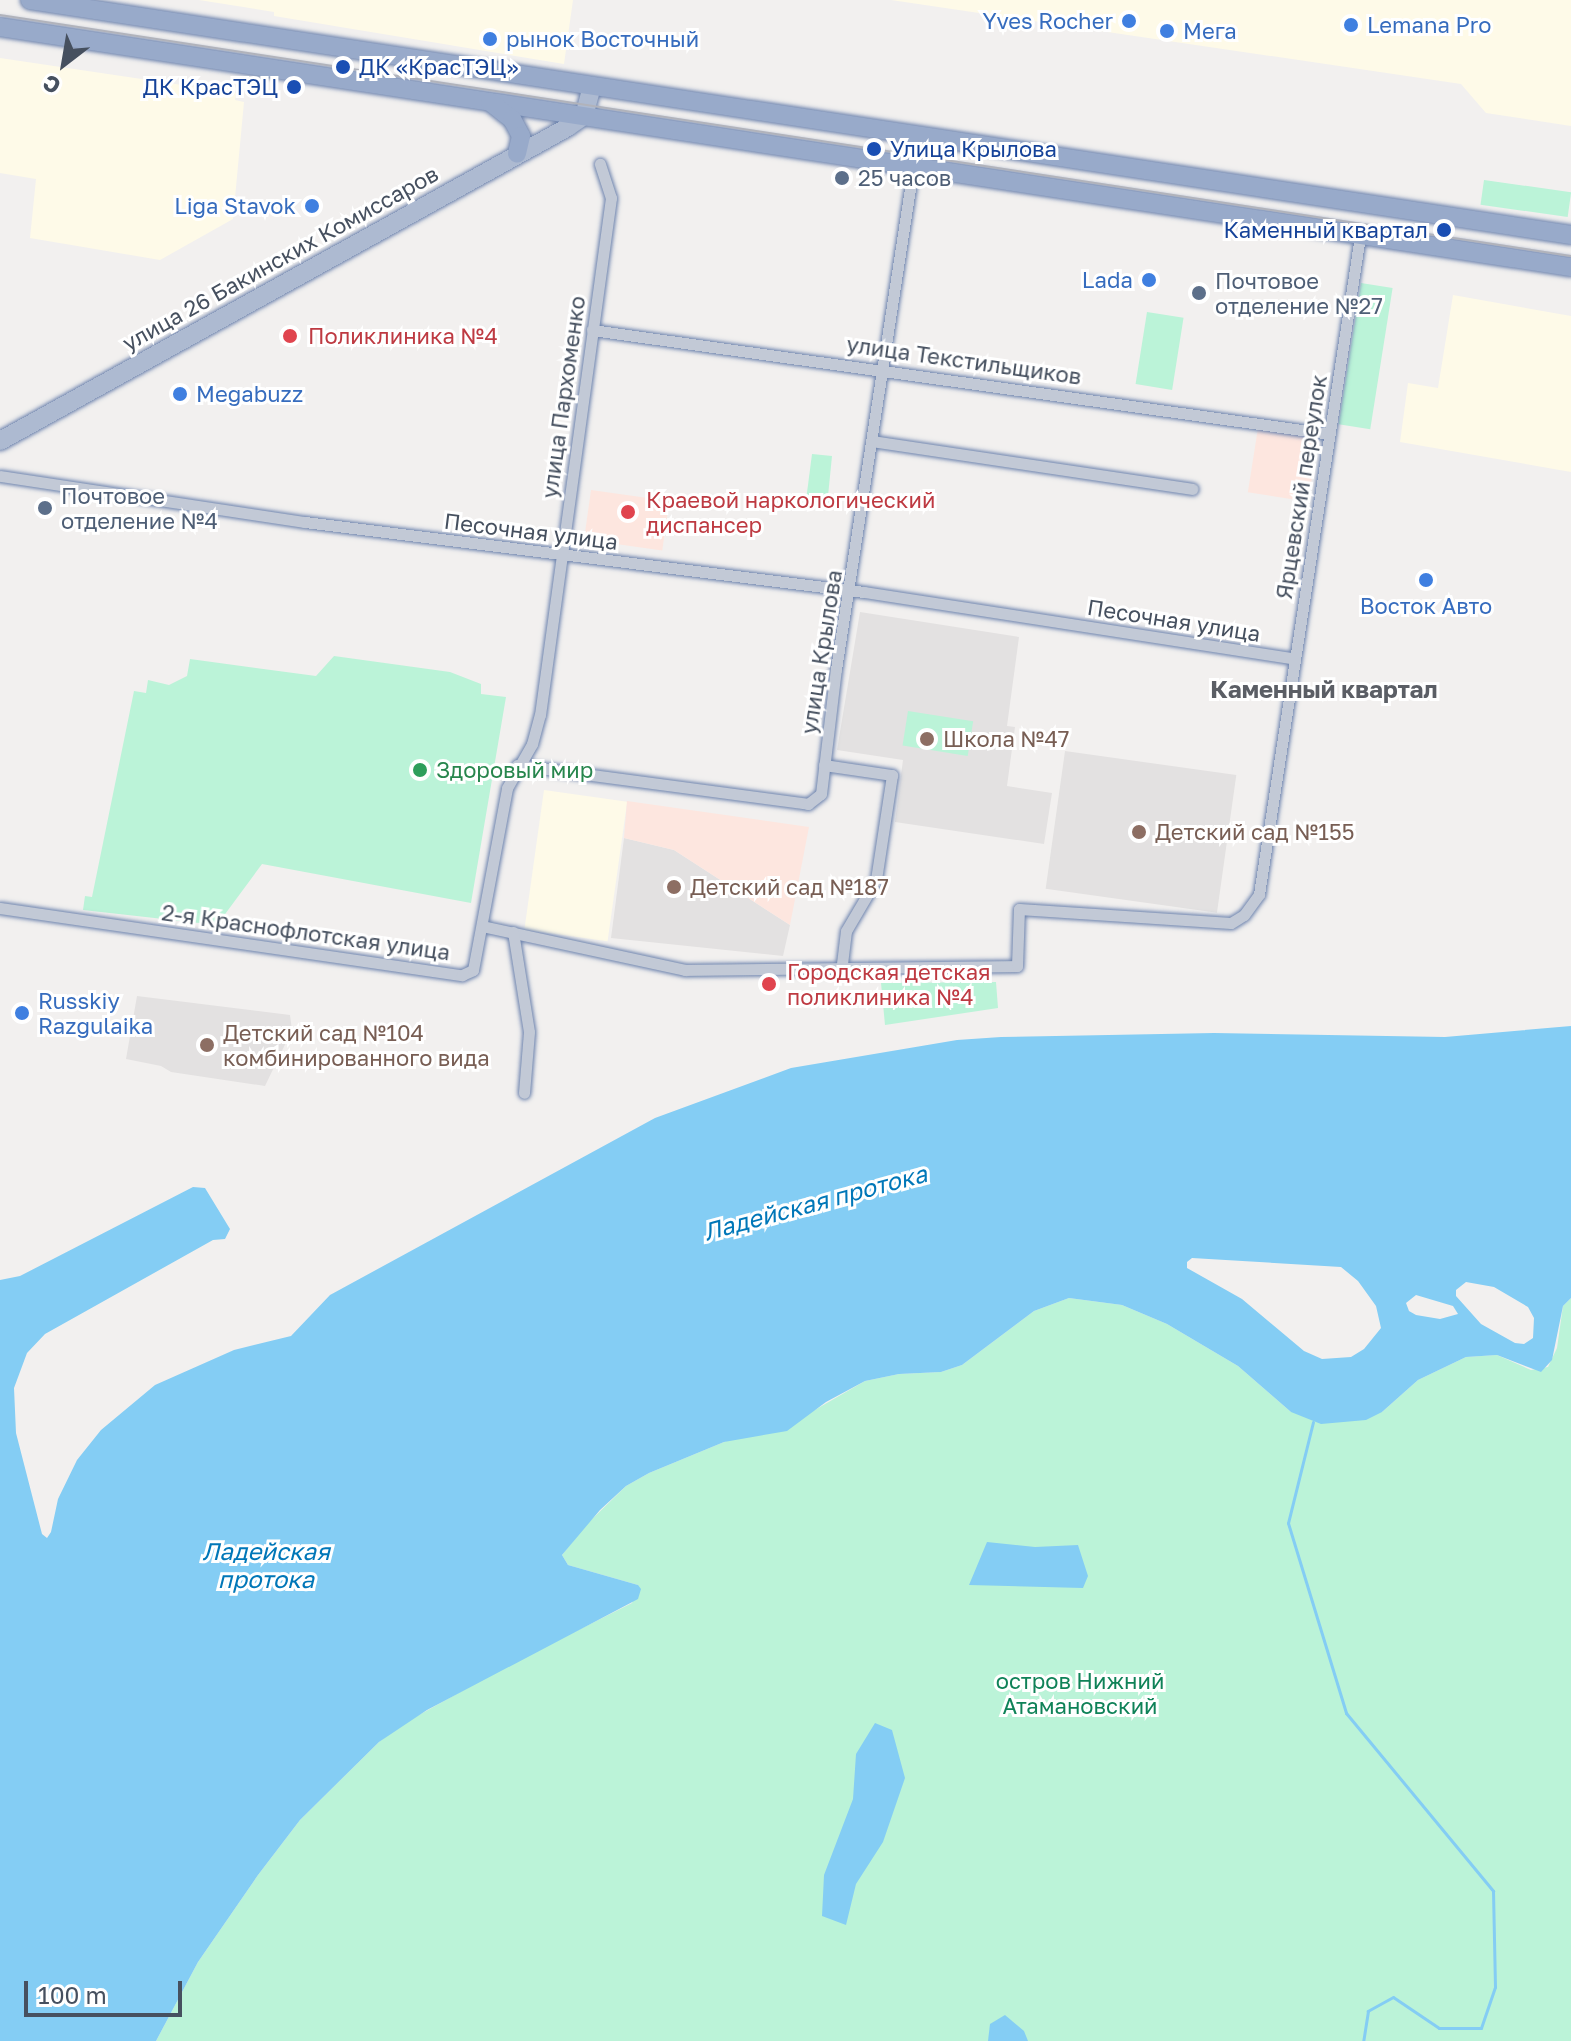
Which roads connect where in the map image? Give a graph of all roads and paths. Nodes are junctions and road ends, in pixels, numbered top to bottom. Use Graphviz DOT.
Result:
graph roads {
  1 [pos="30,0"];
  2 [pos="0,27"];
  3 [pos="592,86"];
  4 [pos="488,100"];
  5 [pos="584,116"];
  6 [pos="918,137"];
  7 [pos="517,154"];
  8 [pos="600,164"];
  9 [pos="913,167"];
  10 [pos="1571,235"];
  11 [pos="1360,236"];
  12 [pos="1571,267"];
  13 [pos="592,330"];
  14 [pos="882,370"];
  15 [pos="1330,434"];
  16 [pos="0,441"];
  17 [pos="872,441"];
  18 [pos="0,476"];
  19 [pos="1192,489"];
  20 [pos="562,556"];
  21 [pos="849,589"];
  22 [pos="1295,659"];
  23 [pos="517,765"];
  24 [pos="824,765"];
  25 [pos="0,908"];
  26 [pos="482,926"];
  27 [pos="513,932"];
  28 [pos="842,966"];
  29 [pos="524,1093"];
  1 -- 3 [label="highway"];
  2 -- 4 [label="highway"];
  3 -- 5 [label="main road"];
  3 -- 6 [label="highway"];
  4 -- 5 [label="highway"];
  4 -- 7 [label="highway"];
  5 -- 7 [label="main road, улица 26 Бакинских Комиссаров"];
  5 -- 9 [label="highway"];
  6 -- 9 [label="street, улица Крылова"];
  6 -- 10 [label="highway"];
  7 -- 16 [label="main road, улица 26 Бакинских Комиссаров"];
  8 -- 13 [label="street, улица Пархоменко"];
  9 -- 11 [label="highway"];
  9 -- 14 [label="street, улица Крылова"];
  11 -- 12 [label="highway"];
  11 -- 15 [label="street, Ярцевский переулок"];
  13 -- 14 [label="street, улица Текстильщиков"];
  13 -- 20 [label="street, улица Пархоменко"];
  14 -- 15 [label="street, улица Текстильщиков"];
  14 -- 17 [label="street, улица Крылова"];
  15 -- 22 [label="street, Ярцевский переулок"];
  17 -- 19 [label="street"];
  17 -- 21 [label="street, улица Крылова"];
  18 -- 20 [label="street, Песочная улица"];
  20 -- 21 [label="street, Песочная улица"];
  20 -- 23 [label="street, улица Пархоменко"];
  21 -- 22 [label="street, Песочная улица"];
  21 -- 24 [label="street, улица Крылова"];
  22 -- 28 [label="street, Ярцевский переулок"];
  23 -- 24 [label="street, улица Крылова"];
  23 -- 26 [label="street, улица Пархоменко"];
  24 -- 28 [label="street"];
  25 -- 26 [label="street, 2-я Краснофлотская улица"];
  26 -- 27 [label="street"];
  27 -- 28 [label="street"];
  27 -- 29 [label="street"];
}
